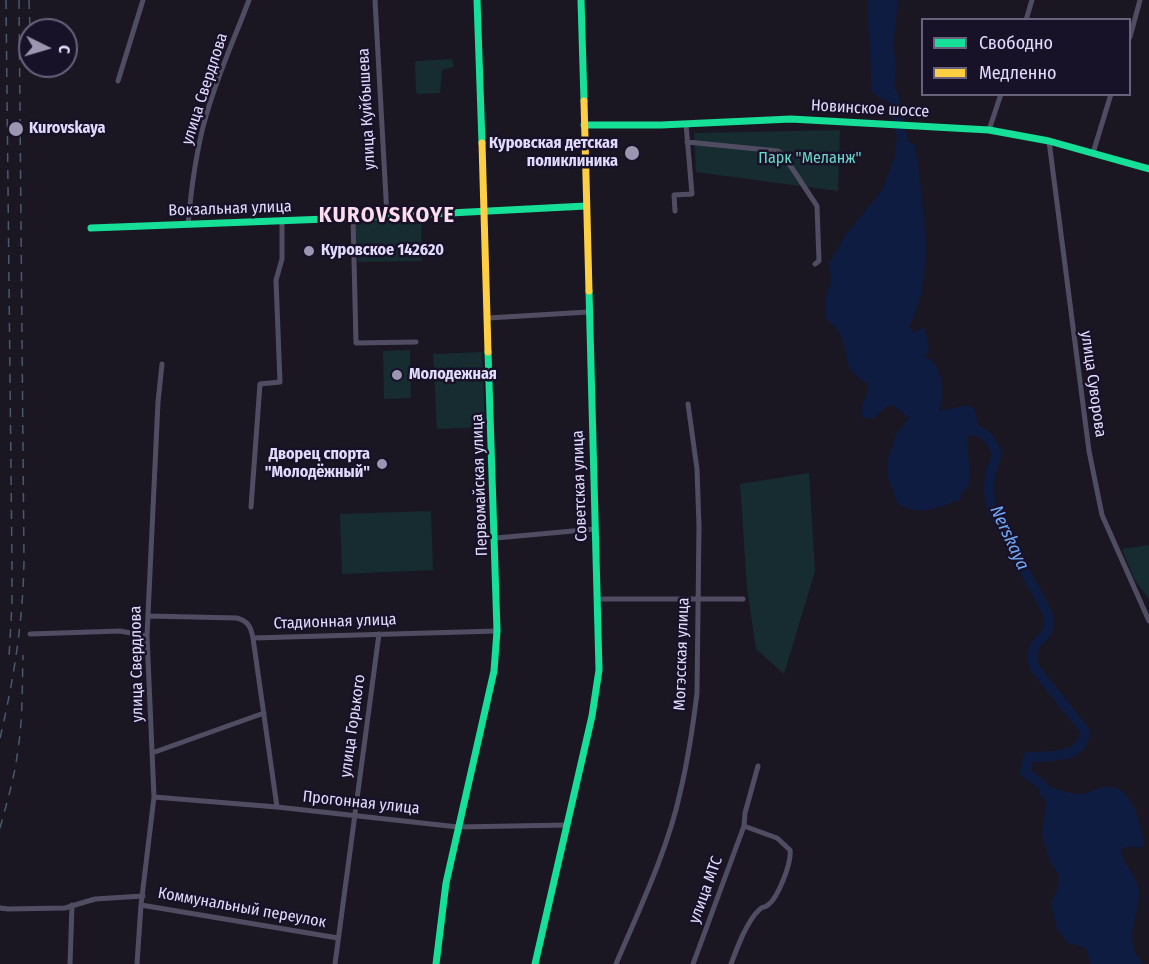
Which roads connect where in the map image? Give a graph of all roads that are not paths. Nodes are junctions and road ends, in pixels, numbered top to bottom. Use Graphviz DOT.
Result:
graph roads {
  1 [pos="143,0"];
  2 [pos="249,0"];
  3 [pos="375,0"];
  4 [pos="477,0"];
  5 [pos="581,0"];
  6 [pos="1032,0"];
  7 [pos="1140,0"];
  8 [pos="1027,18"];
  9 [pos="1131,33"];
  10 [pos="118,81"];
  11 [pos="1000,96"];
  12 [pos="1110,96"];
  13 [pos="686,124"];
  14 [pos="584,125"];
  15 [pos="989,130"];
  16 [pos="1049,141"];
  17 [pos="687,142"];
  18 [pos="1093,153"];
  19 [pos="1149,168"];
  20 [pos="586,206"];
  21 [pos="484,210"];
  22 [pos="675,211"];
  23 [pos="387,216"];
  24 [pos="353,218"];
  25 [pos="282,220"];
  26 [pos="188,224"];
  27 [pos="90,228"];
  28 [pos="814,264"];
  29 [pos="588,312"];
  30 [pos="488,318"];
  31 [pos="416,342"];
  32 [pos="162,364"];
  33 [pos="688,404"];
  34 [pos="251,507"];
  35 [pos="595,529"];
  36 [pos="496,538"];
  37 [pos="744,598"];
  38 [pos="599,599"];
  39 [pos="698,599"];
  40 [pos="149,616"];
  41 [pos="1149,621"];
  42 [pos="497,631"];
  43 [pos="30,634"];
  44 [pos="379,634"];
  45 [pos="147,636"];
  46 [pos="253,638"];
  47 [pos="264,713"];
  48 [pos="152,753"];
  49 [pos="758,766"];
  50 [pos="153,797"];
  51 [pos="278,807"];
  52 [pos="354,816"];
  53 [pos="567,825"];
  54 [pos="458,826"];
  55 [pos="744,826"];
  56 [pos="143,896"];
  57 [pos="72,905"];
  58 [pos="141,905"];
  59 [pos="0,908"];
  60 [pos="338,939"];
  61 [pos="70,964"];
  62 [pos="137,964"];
  63 [pos="335,964"];
  64 [pos="436,964"];
  65 [pos="536,964"];
  66 [pos="616,964"];
  67 [pos="693,964"];
  68 [pos="731,964"];
  1 -- 10 [label="street"];
  2 -- 26 [label="street, улица Свердлова"];
  3 -- 23 [label="street, улица Куйбышева"];
  4 -- 21 [label="street, Первомайская улица"];
  5 -- 14 [label="street, Советская улица"];
  6 -- 8 [label="street"];
  7 -- 9 [label="street"];
  11 -- 15 [label="street"];
  12 -- 18 [label="street"];
  13 -- 14 [label="street, Новинское шоссе"];
  13 -- 15 [label="street, Новинское шоссе"];
  13 -- 17 [label="street"];
  14 -- 20 [label="street, Советская улица"];
  15 -- 16 [label="street, Новинское шоссе"];
  16 -- 18 [label="street, Новинское шоссе"];
  16 -- 41 [label="street, улица Суворова"];
  17 -- 22 [label="street"];
  17 -- 28 [label="street"];
  18 -- 19 [label="street, Новинское шоссе"];
  20 -- 21 [label="street, Вокзальная улица"];
  20 -- 29 [label="street, Советская улица"];
  21 -- 23 [label="street, Вокзальная улица"];
  21 -- 30 [label="street, Первомайская улица"];
  23 -- 24 [label="street, Вокзальная улица"];
  24 -- 25 [label="street, Вокзальная улица"];
  24 -- 31 [label="street"];
  25 -- 26 [label="street, Вокзальная улица"];
  25 -- 34 [label="street"];
  26 -- 27 [label="street, Вокзальная улица"];
  29 -- 30 [label="street"];
  29 -- 35 [label="street, Советская улица"];
  30 -- 36 [label="street, Первомайская улица"];
  32 -- 40 [label="street, улица Свердлова"];
  33 -- 39 [label="street, Могэсская улица"];
  35 -- 36 [label="street"];
  35 -- 38 [label="street, Советская улица"];
  36 -- 42 [label="street, Первомайская улица"];
  37 -- 39 [label="street"];
  38 -- 39 [label="street"];
  38 -- 53 [label="street, Советская улица"];
  39 -- 66 [label="street, Могэсская улица"];
  40 -- 45 [label="street, улица Свердлова"];
  40 -- 46 [label="street, Стадионная улица"];
  42 -- 44 [label="street, Стадионная улица"];
  42 -- 54 [label="street, Первомайская улица"];
  43 -- 45 [label="street"];
  44 -- 46 [label="street, Стадионная улица"];
  44 -- 52 [label="street, улица Горького"];
  45 -- 48 [label="street, улица Свердлова"];
  46 -- 47 [label="street"];
  47 -- 48 [label="street"];
  47 -- 51 [label="street"];
  48 -- 50 [label="street, улица Свердлова"];
  49 -- 55 [label="street, улица МТС"];
  50 -- 51 [label="street, Прогонная улица"];
  50 -- 56 [label="street, улица Свердлова"];
  51 -- 52 [label="street, Прогонная улица"];
  52 -- 54 [label="street, Прогонная улица"];
  52 -- 60 [label="street, улица Горького"];
  53 -- 54 [label="street, Прогонная улица"];
  53 -- 65 [label="street, Советская улица"];
  54 -- 64 [label="street, Первомайская улица"];
  55 -- 67 [label="street, улица МТС"];
  55 -- 68 [label="street"];
  56 -- 57 [label="street"];
  56 -- 58 [label="street, улица Свердлова"];
  57 -- 59 [label="street"];
  57 -- 61 [label="street"];
  58 -- 60 [label="street, Коммунальный переулок"];
  58 -- 62 [label="street, улица Свердлова"];
  60 -- 63 [label="street, улица Горького"];
}
